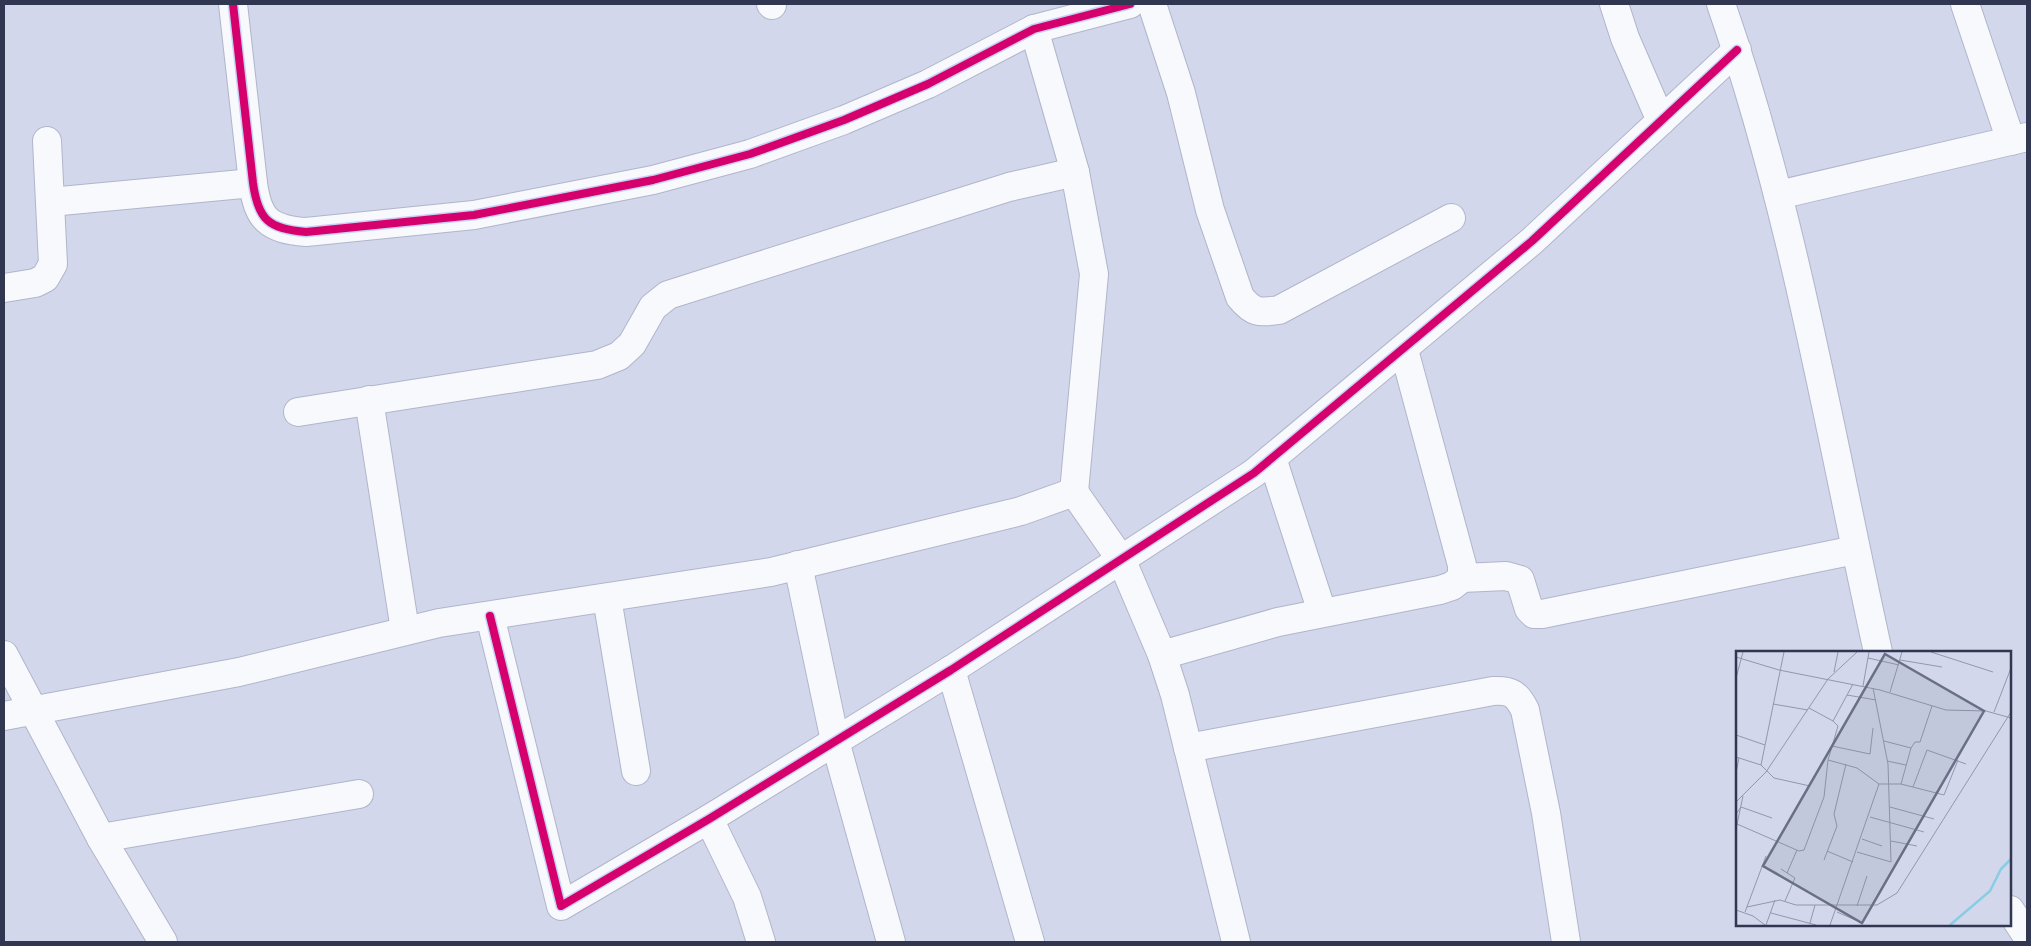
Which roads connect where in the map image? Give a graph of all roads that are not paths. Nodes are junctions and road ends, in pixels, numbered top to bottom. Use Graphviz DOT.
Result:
graph roads {
  1 [pos="233,4"];
  2 [pos="1130,4"];
  3 [pos="1152,4"];
  4 [pos="1614,4"];
  5 [pos="1721,4"];
  6 [pos="1965,4"];
  7 [pos="1034,29"];
  8 [pos="1737,50"];
  9 [pos="1661,121"];
  10 [pos="2019,139"];
  11 [pos="47,141"];
  12 [pos="1076,172"];
  13 [pos="253,182"];
  14 [pos="1778,195"];
  15 [pos="50,202"];
  16 [pos="1451,218"];
  17 [pos="4,288"];
  18 [pos="1404,350"];
  19 [pos="369,400"];
  20 [pos="298,412"];
  21 [pos="1272,458"];
  22 [pos="1074,492"];
  23 [pos="1855,550"];
  24 [pos="1122,561"];
  25 [pos="798,565"];
  26 [pos="1462,578"];
  27 [pos="607,598"];
  28 [pos="1322,612"];
  29 [pos="490,616"];
  30 [pos="405,630"];
  31 [pos="1878,651"];
  32 [pos="4,655"];
  33 [pos="1162,655"];
  34 [pos="951,670"];
  35 [pos="35,711"];
  36 [pos="4,716"];
  37 [pos="835,741"];
  38 [pos="1188,748"];
  39 [pos="636,770"];
  40 [pos="359,794"];
  41 [pos="709,819"];
  42 [pos="101,838"];
  43 [pos="2011,912"];
  44 [pos="2027,936"];
  45 [pos="163,942"];
  46 [pos="761,942"];
  47 [pos="891,942"];
  48 [pos="1030,942"];
  49 [pos="1236,942"];
  50 [pos="1566,942"];
  1 -- 13 [label="street"];
  2 -- 7 [label="street"];
  3 -- 16 [label="street"];
  4 -- 9 [label="street"];
  5 -- 8 [label="street"];
  6 -- 10 [label="street"];
  7 -- 12 [label="street"];
  7 -- 13 [label="street"];
  8 -- 9 [label="street"];
  8 -- 14 [label="street"];
  9 -- 18 [label="street"];
  10 -- 14 [label="street"];
  11 -- 15 [label="street"];
  12 -- 19 [label="street"];
  12 -- 22 [label="street"];
  13 -- 15 [label="street"];
  14 -- 23 [label="street"];
  15 -- 17 [label="street"];
  18 -- 21 [label="street"];
  18 -- 26 [label="street"];
  19 -- 20 [label="street"];
  19 -- 30 [label="street"];
  21 -- 24 [label="street"];
  21 -- 28 [label="street"];
  22 -- 24 [label="street"];
  22 -- 25 [label="street"];
  23 -- 26 [label="street"];
  23 -- 31 [label="street"];
  24 -- 33 [label="street"];
  24 -- 34 [label="street"];
  25 -- 27 [label="street"];
  25 -- 37 [label="street"];
  26 -- 28 [label="street"];
  27 -- 29 [label="street"];
  27 -- 39 [label="street"];
  28 -- 33 [label="street"];
  29 -- 30 [label="street"];
  29 -- 41 [label="street"];
  30 -- 35 [label="street"];
  32 -- 35 [label="street"];
  33 -- 38 [label="street"];
  34 -- 37 [label="street"];
  34 -- 48 [label="street"];
  35 -- 36 [label="street"];
  35 -- 42 [label="street"];
  37 -- 41 [label="street"];
  37 -- 47 [label="street"];
  38 -- 49 [label="street"];
  38 -- 50 [label="street"];
  40 -- 42 [label="street"];
  41 -- 46 [label="street"];
  42 -- 45 [label="street"];
  43 -- 44 [label="street"];
}
